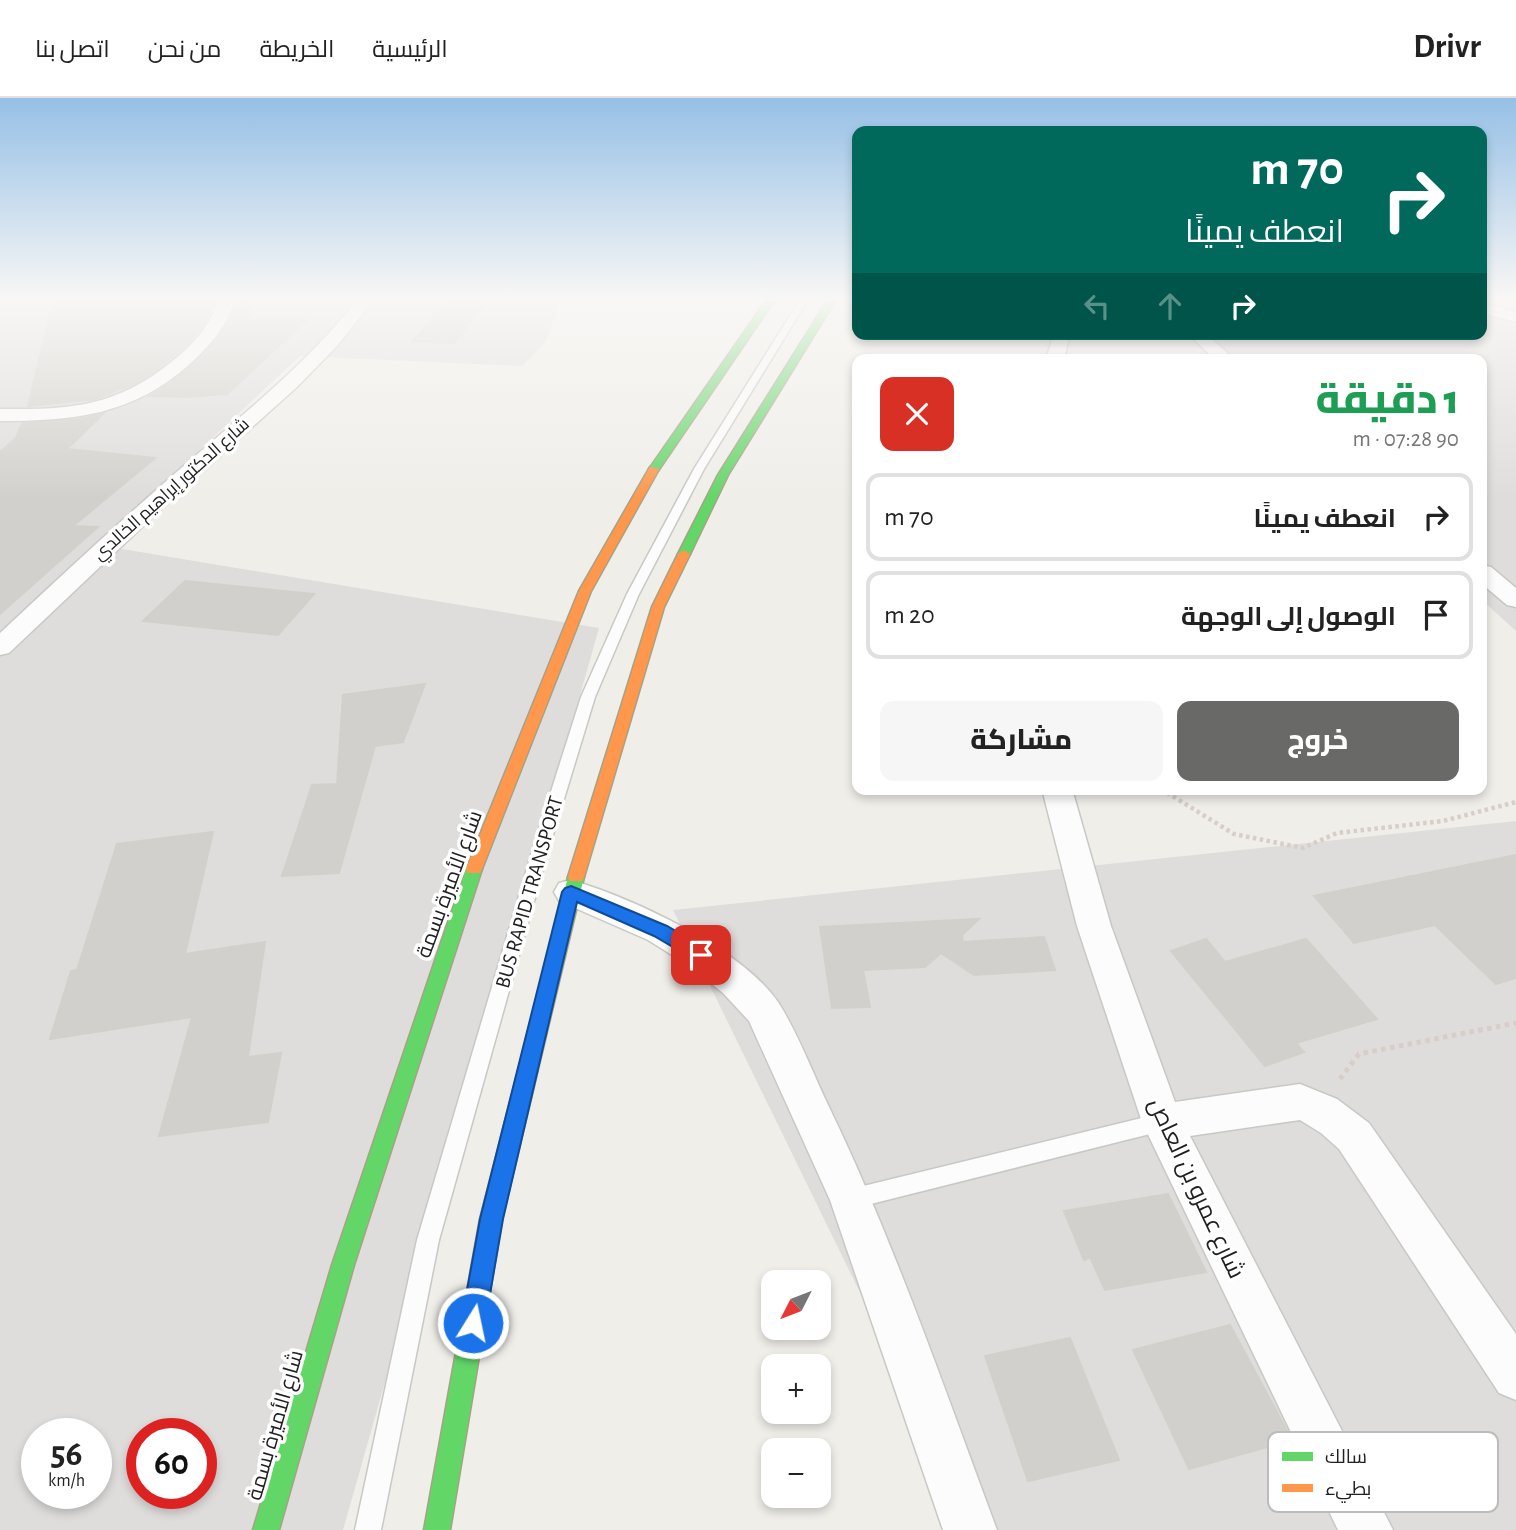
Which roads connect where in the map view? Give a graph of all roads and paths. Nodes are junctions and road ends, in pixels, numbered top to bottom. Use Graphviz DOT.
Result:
graph roads {
  1 [pos="179,365"];
  2 [pos="310,365"];
  3 [pos="726,365"];
  4 [pos="764,365"];
  5 [pos="792,365"];
  6 [pos="0,415"];
  7 [pos="1487,576"];
  8 [pos="1516,600"];
  9 [pos="0,647"];
  10 [pos="1059,795"];
  11 [pos="1171,795"];
  12 [pos="1516,802"];
  13 [pos="571,892"];
  14 [pos="1516,1023"];
  15 [pos="1359,1054"];
  16 [pos="1162,1122"];
  17 [pos="850,1199"];
  18 [pos="1516,1376"];
  19 [pos="1317,1432"];
  20 [pos="1357,1512"];
  21 [pos="267,1530"];
  22 [pos="368,1530"];
  23 [pos="437,1530"];
  24 [pos="970,1530"];
  25 [pos="1366,1530"];
  1 -- 6 [label="street"];
  2 -- 9 [label="street, شارع الدكتور إبراهيم الخالدي"];
  3 -- 21 [label="main road, شارع الأميرة بسمة"];
  4 -- 22 [label="lane, BUS RAPID TRANSPORT"];
  5 -- 13 [label="main road"];
  7 -- 8 [label="street"];
  10 -- 16 [label="street, شارع عمرو بن العاص"];
  11 -- 12 [label="path"];
  13 -- 17 [label="street"];
  13 -- 23 [label="main road"];
  14 -- 15 [label="path"];
  16 -- 17 [label="lane"];
  16 -- 18 [label="street"];
  16 -- 19 [label="street, شارع عمرو بن العاص"];
  17 -- 24 [label="street"];
  20 -- 25 [label="street, شارع عمرو بن العاص"];
}
